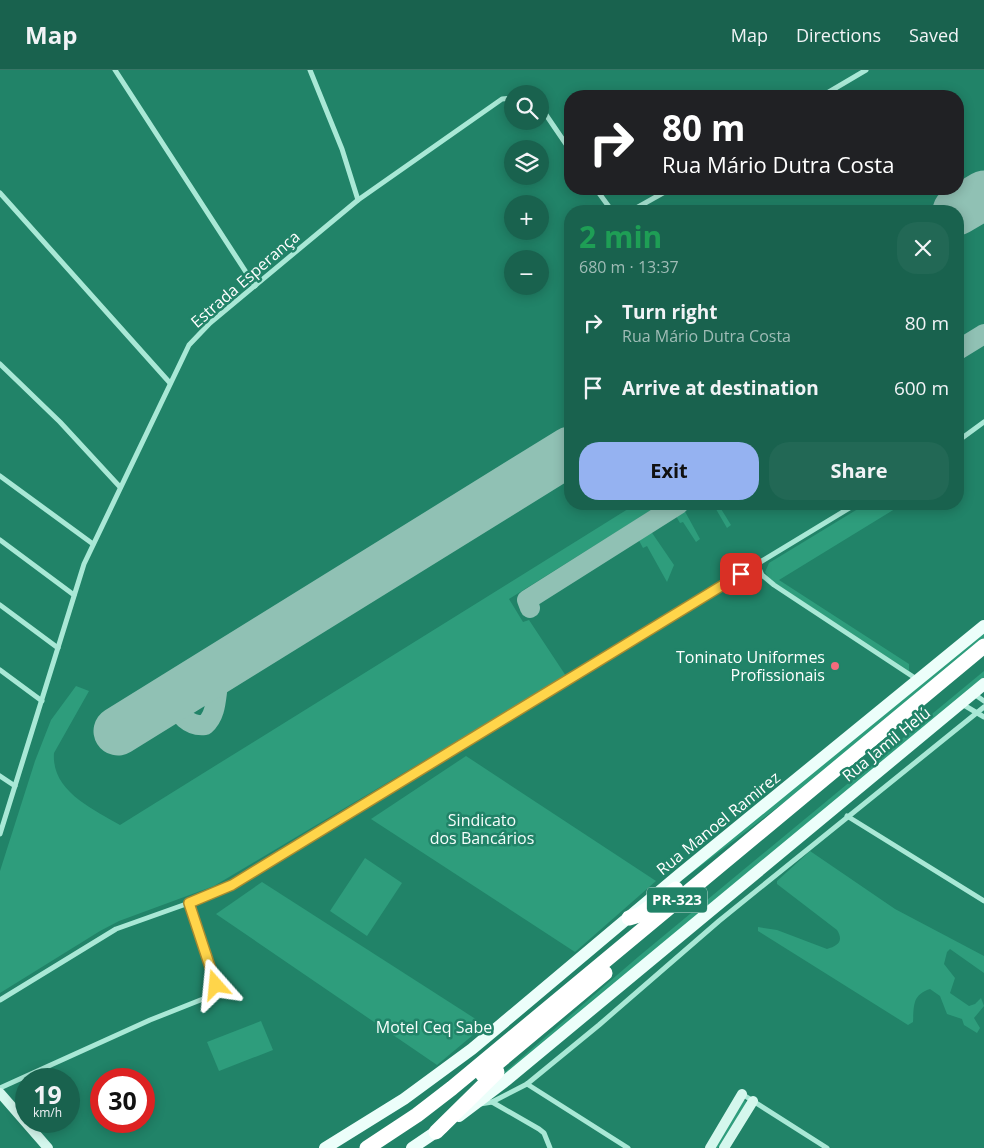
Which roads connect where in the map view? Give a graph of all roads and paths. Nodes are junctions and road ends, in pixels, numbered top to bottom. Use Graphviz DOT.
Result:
graph roads {
  1 [pos="115,70"];
  2 [pos="310,70"];
  3 [pos="866,70"];
  4 [pos="832,90"];
  5 [pos="504,99"];
  6 [pos="549,119"];
  7 [pos="564,141"];
  8 [pos="0,192"];
  9 [pos="659,195"];
  10 [pos="358,200"];
  11 [pos="642,205"];
  12 [pos="255,286"];
  13 [pos="0,364"];
  14 [pos="170,383"];
  15 [pos="984,422"];
  16 [pos="964,437"];
  17 [pos="0,476"];
  18 [pos="120,487"];
  19 [pos="846,510"];
  20 [pos="0,540"];
  21 [pos="93,544"];
  22 [pos="757,564"];
  23 [pos="74,595"];
  24 [pos="0,605"];
  25 [pos="984,626"];
  26 [pos="984,646"];
  27 [pos="58,648"];
  28 [pos="984,660"];
  29 [pos="0,670"];
  30 [pos="918,681"];
  31 [pos="984,684"];
  32 [pos="979,697"];
  33 [pos="42,701"];
  34 [pos="961,703"];
  35 [pos="984,707"];
  36 [pos="977,713"];
  37 [pos="984,717"];
  38 [pos="0,776"];
  39 [pos="15,786"];
  40 [pos="847,816"];
  41 [pos="0,834"];
  42 [pos="726,859"];
  43 [pos="984,900"];
  44 [pos="189,903"];
  45 [pos="629,918"];
  46 [pos="0,1000"];
  47 [pos="515,1049"];
  48 [pos="527,1084"];
  49 [pos="0,1088"];
  50 [pos="0,1093"];
  51 [pos="742,1094"];
  52 [pos="753,1101"];
  53 [pos="492,1102"];
  54 [pos="476,1104"];
  55 [pos="436,1132"];
  56 [pos="726,1147"];
  57 [pos="48,1148"];
  58 [pos="325,1148"];
  59 [pos="367,1148"];
  60 [pos="386,1148"];
  61 [pos="412,1148"];
  62 [pos="550,1148"];
  63 [pos="628,1148"];
  64 [pos="710,1148"];
  65 [pos="827,1148"];
  1 -- 12 [label="street"];
  2 -- 10 [label="street"];
  3 -- 4 [label="street"];
  5 -- 10 [label="street, Estrada Esperança"];
  6 -- 7 [label="street"];
  8 -- 14 [label="street"];
  9 -- 11 [label="street"];
  10 -- 12 [label="street, Estrada Esperança"];
  12 -- 14 [label="street, Estrada Esperança"];
  13 -- 18 [label="street"];
  14 -- 18 [label="street, Estrada Esperança"];
  15 -- 16 [label="street"];
  17 -- 21 [label="street"];
  18 -- 21 [label="street, Estrada Esperança"];
  19 -- 22 [label="street"];
  20 -- 23 [label="street"];
  21 -- 23 [label="street, Estrada Esperança"];
  22 -- 30 [label="street"];
  22 -- 44 [label="street"];
  23 -- 27 [label="street, Estrada Esperança"];
  24 -- 27 [label="street"];
  25 -- 30 [label="main road, Rua Manoel Ramirez"];
  26 -- 42 [label="highway, PR-323"];
  27 -- 33 [label="street, Estrada Esperança"];
  28 -- 47 [label="highway, PR-323"];
  29 -- 33 [label="street"];
  30 -- 45 [label="main road, Rua Manoel Ramirez"];
  31 -- 32 [label="main road, Rua Jamil Helú"];
  32 -- 34 [label="main road, Rua Jamil Helú"];
  33 -- 39 [label="street, Estrada Esperança"];
  34 -- 36 [label="street"];
  34 -- 54 [label="main road, Rua Jamil Helú"];
  35 -- 36 [label="street"];
  36 -- 37 [label="street"];
  36 -- 40 [label="street"];
  38 -- 39 [label="street"];
  39 -- 41 [label="street, Estrada Esperança"];
  40 -- 43 [label="street"];
  40 -- 48 [label="street"];
  42 -- 45 [label="highway"];
  42 -- 59 [label="highway, PR-323"];
  44 -- 46 [label="street"];
  44 -- 49 [label="street"];
  45 -- 58 [label="main road, Rua Manoel Ramirez"];
  47 -- 55 [label="highway"];
  47 -- 60 [label="highway, PR-323"];
  48 -- 53 [label="street"];
  48 -- 63 [label="street"];
  50 -- 57 [label="street"];
  51 -- 52 [label="street"];
  51 -- 64 [label="street"];
  52 -- 56 [label="street"];
  52 -- 65 [label="street"];
  53 -- 54 [label="street"];
  53 -- 62 [label="street"];
  54 -- 55 [label="main road, Rua Jamil Helú"];
  55 -- 61 [label="main road, Rua Jamil Helú"];
}
